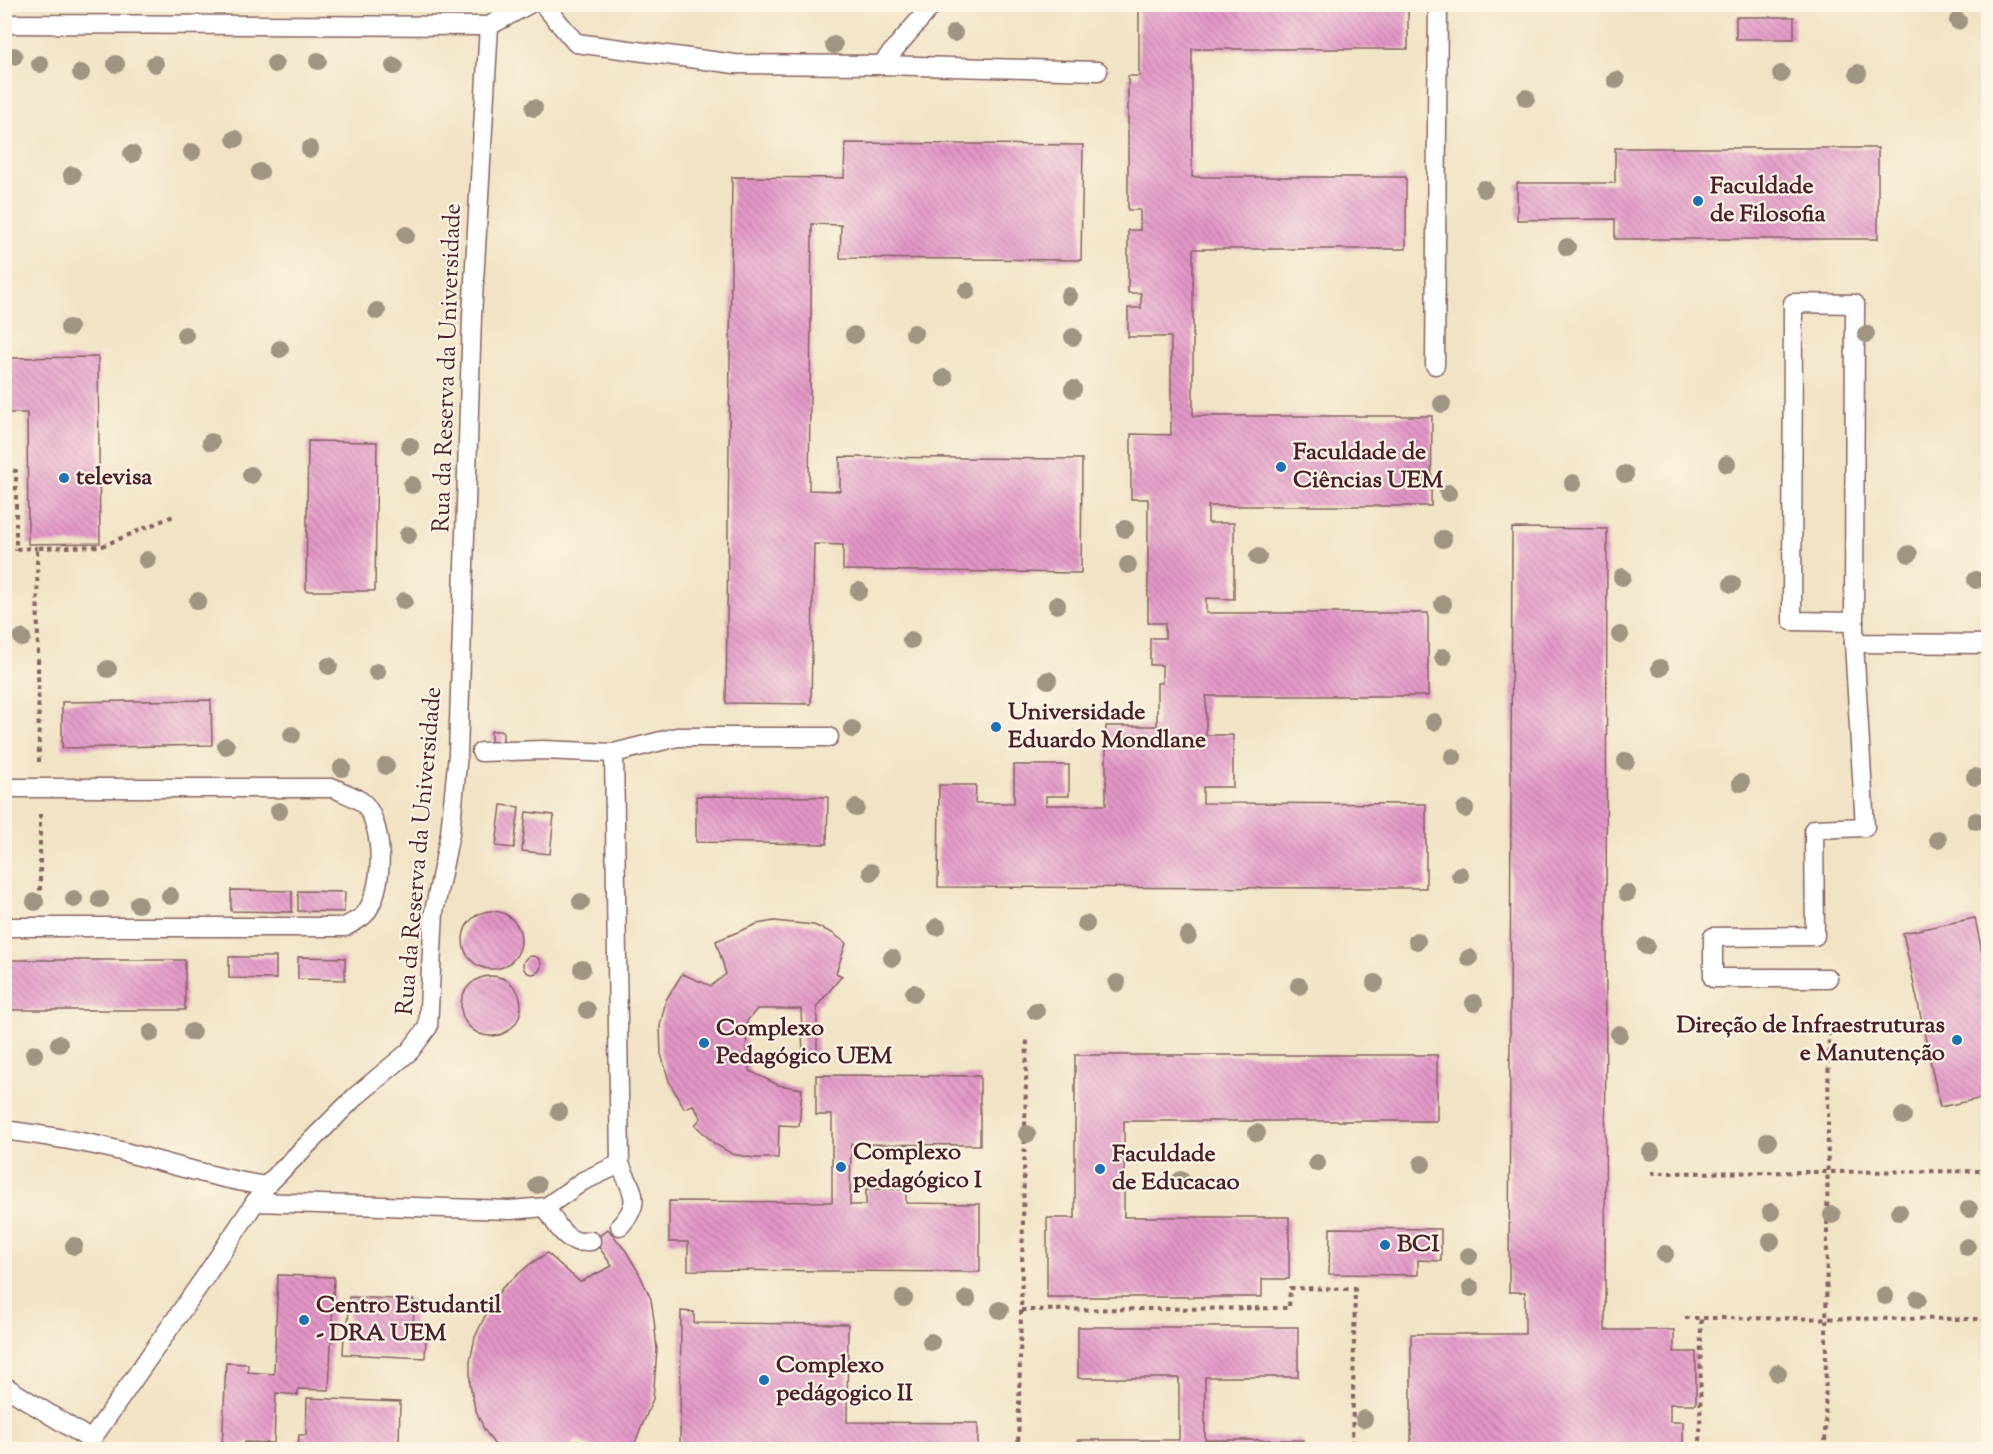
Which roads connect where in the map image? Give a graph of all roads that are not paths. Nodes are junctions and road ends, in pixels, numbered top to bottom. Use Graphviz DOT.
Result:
graph roads {
  1 [pos="529,4"];
  2 [pos="543,4"];
  3 [pos="933,4"];
  4 [pos="1438,4"];
  5 [pos="4,24"];
  6 [pos="489,26"];
  7 [pos="881,65"];
  8 [pos="1098,71"];
  9 [pos="1435,365"];
  10 [pos="1854,622"];
  11 [pos="1854,643"];
  12 [pos="1989,644"];
  13 [pos="829,737"];
  14 [pos="481,752"];
  15 [pos="614,753"];
  16 [pos="4,788"];
  17 [pos="4,927"];
  18 [pos="1828,978"];
  19 [pos="4,1131"];
  20 [pos="620,1164"];
  21 [pos="266,1186"];
  22 [pos="255,1202"];
  23 [pos="546,1207"];
  24 [pos="620,1226"];
  25 [pos="591,1241"];
  26 [pos="4,1386"];
  27 [pos="89,1444"];
  1 -- 6 [label="lane"];
  2 -- 7 [label="lane"];
  3 -- 7 [label="lane"];
  4 -- 9 [label="lane"];
  5 -- 6 [label="lane"];
  6 -- 21 [label="lane, Rua da Reserva da Universidade"];
  7 -- 8 [label="lane"];
  10 -- 10 [label="lane"];
  10 -- 11 [label="lane"];
  11 -- 12 [label="lane"];
  11 -- 18 [label="lane"];
  13 -- 15 [label="lane"];
  14 -- 15 [label="lane"];
  15 -- 20 [label="lane"];
  16 -- 17 [label="lane"];
  19 -- 21 [label="lane"];
  20 -- 23 [label="lane"];
  20 -- 24 [label="lane"];
  21 -- 22 [label="lane, Rua da Reserva da Universidade"];
  22 -- 23 [label="lane"];
  22 -- 27 [label="lane, Rua da Reserva da Universidade"];
  23 -- 25 [label="lane"];
  26 -- 27 [label="lane"];
}
